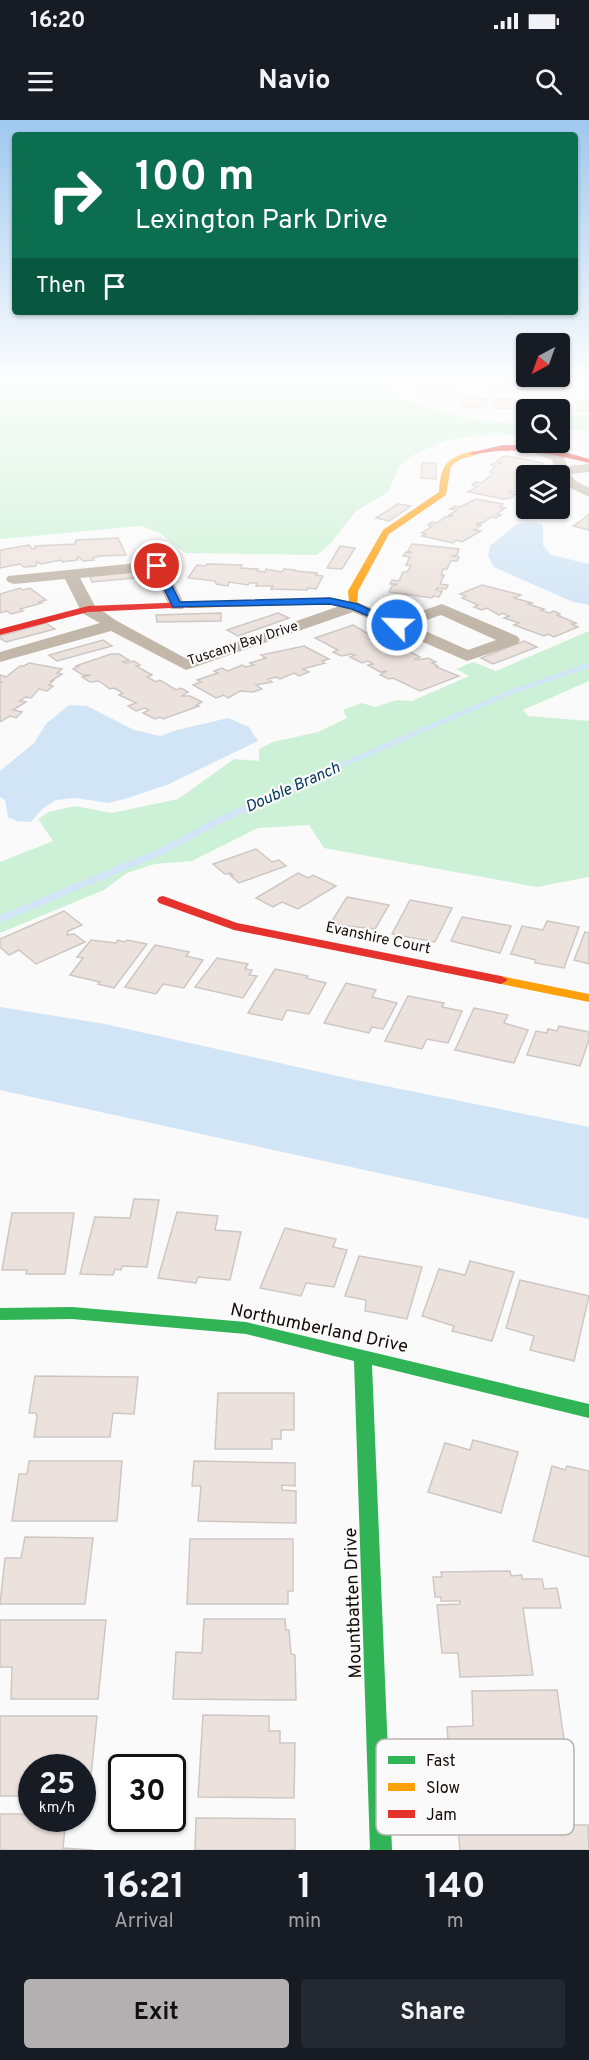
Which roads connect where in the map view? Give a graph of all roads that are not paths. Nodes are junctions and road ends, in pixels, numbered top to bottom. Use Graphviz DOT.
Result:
graph roads {
  1 [pos="456,459"];
  2 [pos="589,468"];
  3 [pos="570,472"];
  4 [pos="570,476"];
  5 [pos="588,493"];
  6 [pos="70,574"];
  7 [pos="14,579"];
  8 [pos="177,605"];
  9 [pos="354,606"];
  10 [pos="88,609"];
  11 [pos="113,625"];
  12 [pos="397,625"];
  13 [pos="0,632"];
  14 [pos="0,657"];
  15 [pos="163,900"];
  16 [pos="589,998"];
  17 [pos="0,1314"];
  18 [pos="363,1355"];
  19 [pos="589,1410"];
  20 [pos="377,1739"];
  21 [pos="380,1835"];
  22 [pos="381,1850"];
  1 -- 9 [label="street"];
  2 -- 3 [label="street"];
  4 -- 5 [label="street"];
  6 -- 7 [label="street"];
  6 -- 8 [label="street"];
  6 -- 10 [label="street"];
  8 -- 9 [label="street, Tuscany Bay Drive"];
  8 -- 10 [label="street, Tuscany Bay Drive"];
  9 -- 11 [label="street, Tuscany Bay Drive"];
  9 -- 12 [label="street, Tuscany Bay Drive"];
  10 -- 11 [label="street, Tuscany Bay Drive"];
  10 -- 13 [label="street, Tuscany Bay Drive"];
  11 -- 14 [label="street"];
  12 -- 12 [label="street, Tuscany Bay Drive"];
  15 -- 16 [label="street, Evanshire Court"];
  17 -- 18 [label="street, Northumberland Drive"];
  18 -- 19 [label="street, Northumberland Drive"];
  18 -- 20 [label="street, Mountbatten Drive"];
  21 -- 22 [label="street, Mountbatten Drive"];
}
